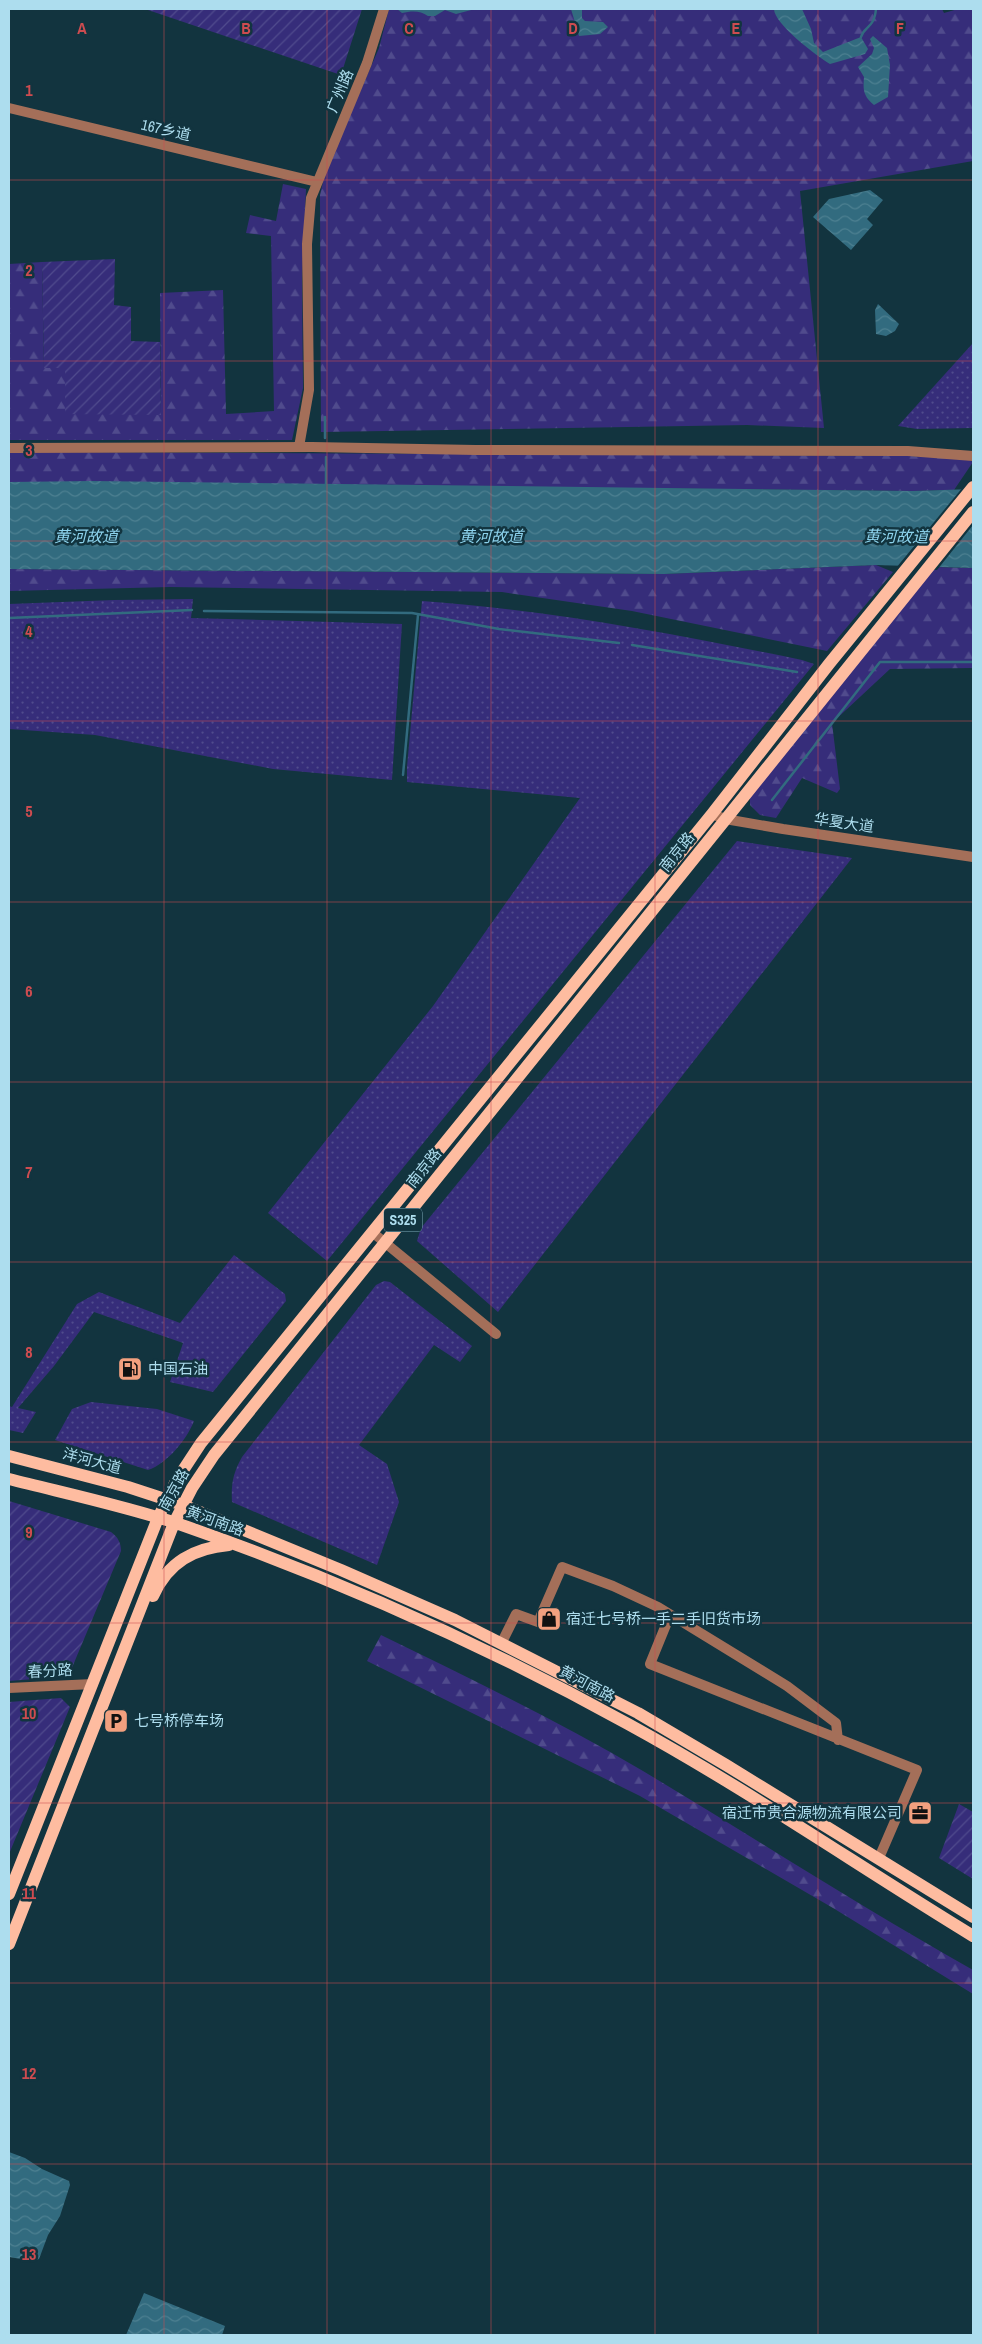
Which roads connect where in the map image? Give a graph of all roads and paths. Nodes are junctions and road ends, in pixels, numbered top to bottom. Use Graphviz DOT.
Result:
graph roads {
  1 [pos="384,9"];
  2 [pos="9,108"];
  3 [pos="317,182"];
  4 [pos="299,447"];
  5 [pos="9,448"];
  6 [pos="973,456"];
  7 [pos="973,488"];
  8 [pos="973,512"];
  9 [pos="712,814"];
  10 [pos="725,819"];
  11 [pos="973,857"];
  12 [pos="372,1232"];
  13 [pos="385,1242"];
  14 [pos="496,1334"];
  15 [pos="9,1456"];
  16 [pos="9,1479"];
  17 [pos="167,1499"];
  18 [pos="183,1504"];
  19 [pos="158,1518"];
  20 [pos="174,1523"];
  21 [pos="233,1544"];
  22 [pos="670,1615"];
  23 [pos="502,1642"];
  24 [pos="93,1684"];
  25 [pos="9,1688"];
  26 [pos="101,1709"];
  27 [pos="838,1740"];
  28 [pos="878,1858"];
  29 [pos="9,1894"];
  30 [pos="973,1917"];
  31 [pos="973,1936"];
  32 [pos="9,1944"];
  1 -- 3 [label="street, 广州路"];
  2 -- 3 [label="street, 167乡道"];
  3 -- 4 [label="street, 广州路"];
  4 -- 5 [label="street"];
  4 -- 6 [label="street"];
  7 -- 9 [label="main road, 南京路 / S325"];
  8 -- 10 [label="main road, 南京路 / S325"];
  9 -- 10 [label="street, 华夏大道"];
  9 -- 12 [label="main road, 南京路 / S325"];
  10 -- 11 [label="street, 华夏大道"];
  10 -- 13 [label="main road, 南京路 / S325"];
  12 -- 13 [label="street"];
  12 -- 17 [label="main road, 南京路 / S325"];
  13 -- 14 [label="street"];
  13 -- 18 [label="main road, 南京路 / S325"];
  15 -- 17 [label="main road, 洋河大道"];
  16 -- 19 [label="main road"];
  17 -- 18 [label="main road, 黄河南路"];
  17 -- 19 [label="main road, 南京路 / S325"];
  18 -- 20 [label="main road, 南京路 / S325"];
  18 -- 23 [label="main road, 黄河南路"];
  19 -- 20 [label="main road, 黄河南路"];
  19 -- 24 [label="main road, 南京路 / S325"];
  20 -- 21 [label="main road, 黄河南路"];
  20 -- 26 [label="main road, 南京路 / S325"];
  21 -- 26 [label="main road"];
  21 -- 31 [label="main road, 黄河南路"];
  22 -- 23 [label="street"];
  22 -- 27 [label="street"];
  22 -- 27 [label="street"];
  23 -- 28 [label="main road, 黄河南路"];
  24 -- 25 [label="street, 春分路"];
  24 -- 29 [label="main road, 南京路 / S325"];
  26 -- 32 [label="main road, 南京路 / S325"];
  27 -- 28 [label="street"];
  28 -- 30 [label="main road, 黄河南路"];
}
